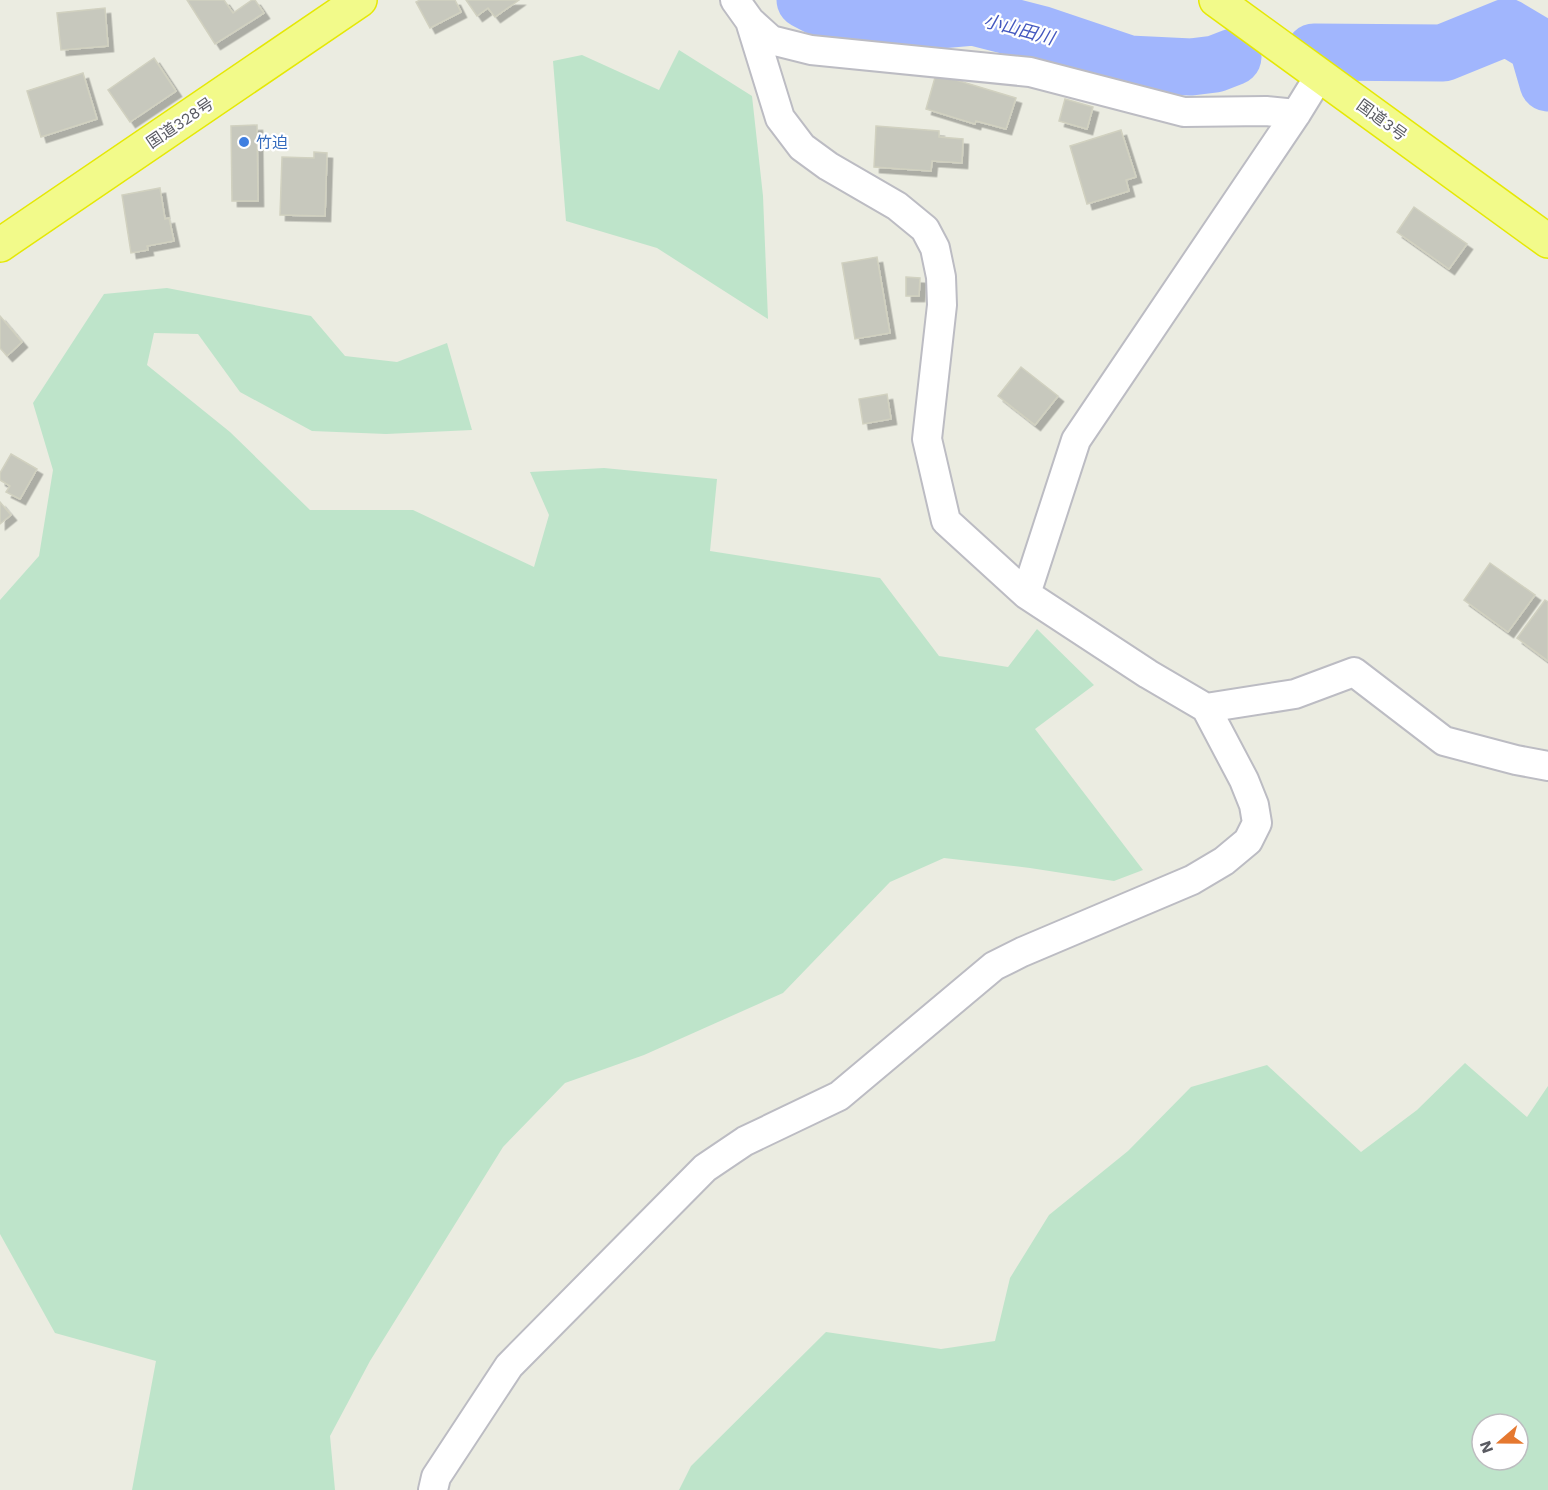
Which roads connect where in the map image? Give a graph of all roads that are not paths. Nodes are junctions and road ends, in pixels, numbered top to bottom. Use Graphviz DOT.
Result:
graph roads {
  1 [pos="360,0"];
  2 [pos="1216,0"];
  3 [pos="742,10"];
  4 [pos="1320,75"];
  5 [pos="1296,114"];
  6 [pos="1548,241"];
  7 [pos="0,245"];
  8 [pos="1026,594"];
  9 [pos="1206,708"];
  10 [pos="1548,766"];
  11 [pos="433,1490"];
  1 -- 7 [label="highway, 国道328号"];
  2 -- 4 [label="highway, 国道3号"];
  3 -- 5 [label="street"];
  3 -- 8 [label="street"];
  4 -- 5 [label="street"];
  4 -- 6 [label="highway, 国道3号"];
  5 -- 8 [label="street"];
  8 -- 9 [label="street"];
  9 -- 10 [label="street"];
  9 -- 11 [label="street"];
}
